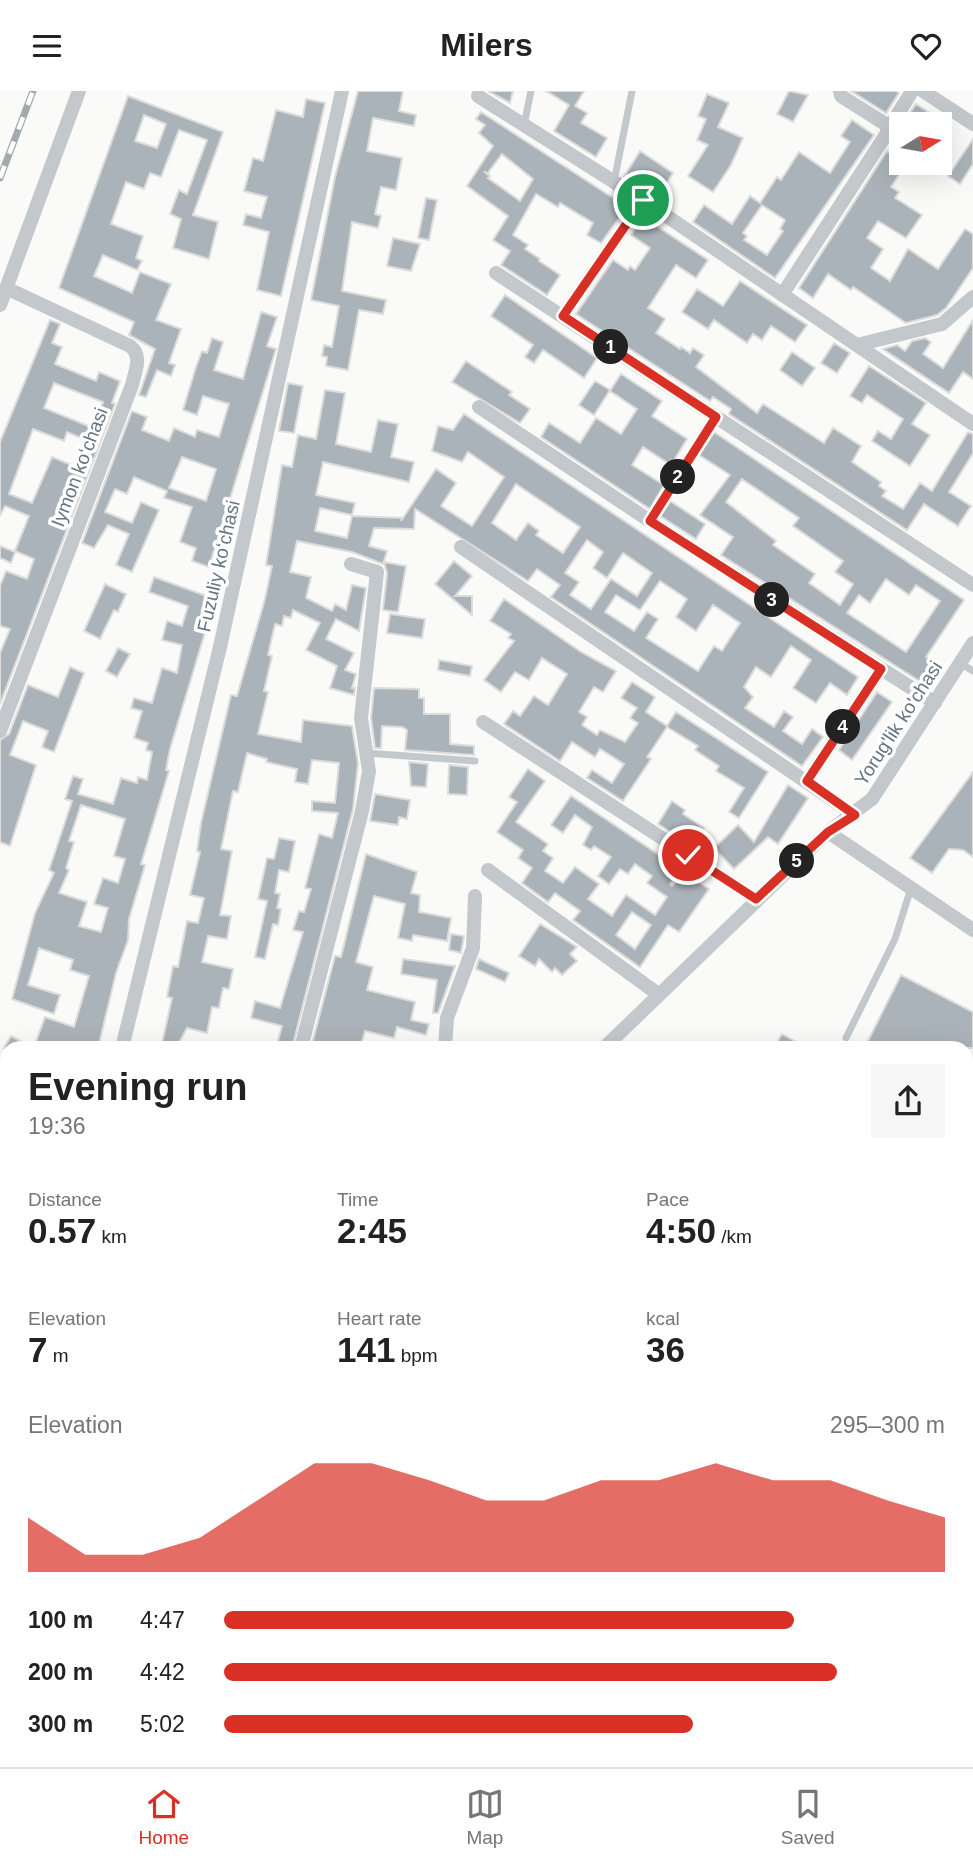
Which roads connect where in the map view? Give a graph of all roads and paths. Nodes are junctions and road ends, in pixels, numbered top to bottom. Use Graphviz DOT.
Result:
graph roads {
  1 [pos="79,91"];
  2 [pos="342,91"];
  3 [pos="531,91"];
  4 [pos="632,91"];
  5 [pos="912,91"];
  6 [pos="922,91"];
  7 [pos="838,93"];
  8 [pos="478,96"];
  9 [pos="973,124"];
  10 [pos="524,125"];
  11 [pos="888,130"];
  12 [pos="614,181"];
  13 [pos="643,200"];
  14 [pos="496,273"];
  15 [pos="6,288"];
  16 [pos="782,295"];
  17 [pos="973,297"];
  18 [pos="0,305"];
  19 [pos="563,316"];
  20 [pos="857,345"];
  21 [pos="478,407"];
  22 [pos="716,417"];
  23 [pos="973,424"];
  24 [pos="650,521"];
  25 [pos="461,547"];
  26 [pos="351,564"];
  27 [pos="973,585"];
  28 [pos="973,643"];
  29 [pos="967,667"];
  30 [pos="881,669"];
  31 [pos="935,703"];
  32 [pos="484,722"];
  33 [pos="0,731"];
  34 [pos="366,753"];
  35 [pos="475,761"];
  36 [pos="807,781"];
  37 [pos="855,815"];
  38 [pos="828,832"];
  39 [pos="488,870"];
  40 [pos="911,888"];
  41 [pos="475,896"];
  42 [pos="756,899"];
  43 [pos="973,930"];
  44 [pos="658,993"];
  45 [pos="846,1038"];
  46 [pos="124,1041"];
  47 [pos="303,1041"];
  48 [pos="445,1041"];
  49 [pos="611,1041"];
  1 -- 15 [label="street"];
  2 -- 46 [label="street, Fuzuliy koʻchasi"];
  3 -- 10 [label="lane"];
  4 -- 12 [label="lane"];
  5 -- 11 [label="street"];
  6 -- 9 [label="street"];
  7 -- 11 [label="street"];
  8 -- 10 [label="street"];
  10 -- 12 [label="street"];
  11 -- 16 [label="street"];
  12 -- 13 [label="street"];
  13 -- 16 [label="street"];
  13 -- 19 [label="street"];
  14 -- 19 [label="street"];
  15 -- 18 [label="street"];
  15 -- 33 [label="street, Iymon koʻchasi"];
  16 -- 20 [label="street"];
  17 -- 20 [label="street"];
  19 -- 22 [label="street"];
  20 -- 23 [label="street"];
  21 -- 24 [label="street"];
  22 -- 24 [label="lane"];
  22 -- 27 [label="street"];
  24 -- 30 [label="street"];
  25 -- 36 [label="street"];
  26 -- 34 [label="street"];
  28 -- 29 [label="street, Yorug'lik ko'chasi"];
  29 -- 31 [label="street, Yorug'lik ko'chasi"];
  30 -- 31 [label="street"];
  30 -- 36 [label="street"];
  31 -- 37 [label="street, Yorug'lik ko'chasi"];
  32 -- 42 [label="street"];
  34 -- 35 [label="lane"];
  34 -- 47 [label="street"];
  36 -- 37 [label="street"];
  37 -- 38 [label="street, Yorug'lik ko'chasi"];
  38 -- 40 [label="street"];
  38 -- 42 [label="street, Yorug'lik ko'chasi"];
  39 -- 44 [label="street"];
  40 -- 43 [label="street"];
  40 -- 45 [label="lane"];
  41 -- 48 [label="street"];
  42 -- 44 [label="street, Yorug'lik ko'chasi"];
  44 -- 49 [label="street, Yorug'lik ko'chasi"];
}
